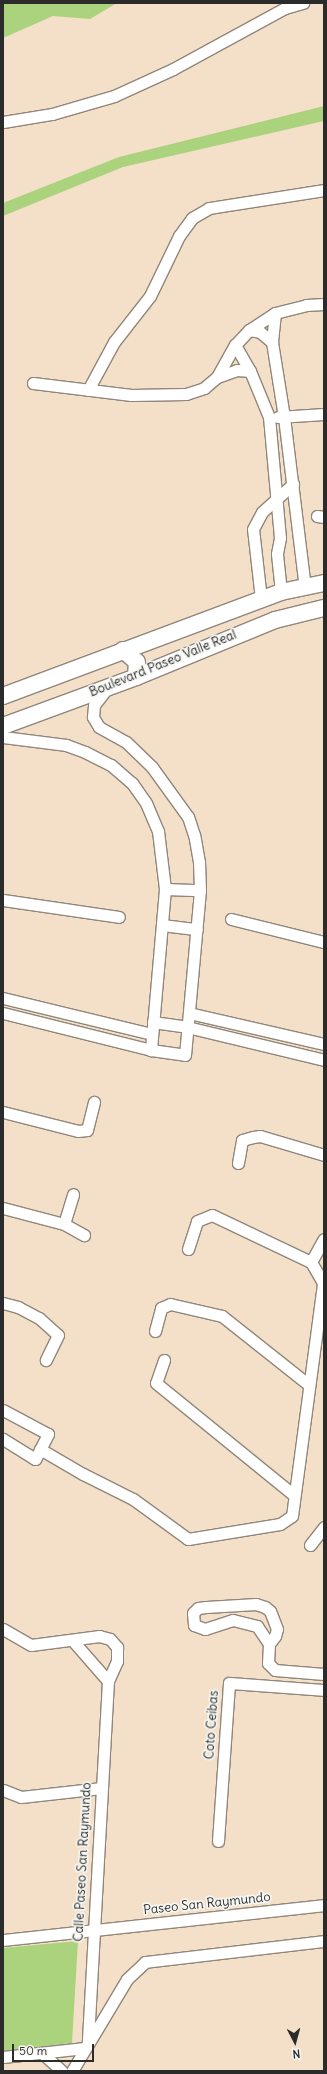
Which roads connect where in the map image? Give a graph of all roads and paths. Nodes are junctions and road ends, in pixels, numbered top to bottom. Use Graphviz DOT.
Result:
graph roads {
  1 [pos="303,3"];
  2 [pos="286,5"];
  3 [pos="3,122"];
  4 [pos="324,190"];
  5 [pos="324,304"];
  6 [pos="275,313"];
  7 [pos="249,330"];
  8 [pos="272,342"];
  9 [pos="235,345"];
  10 [pos="250,371"];
  11 [pos="217,377"];
  12 [pos="34,383"];
  13 [pos="88,390"];
  14 [pos="324,414"];
  15 [pos="284,417"];
  16 [pos="269,418"];
  17 [pos="293,484"];
  18 [pos="276,497"];
  19 [pos="324,584"];
  20 [pos="305,586"];
  21 [pos="281,592"];
  22 [pos="261,599"];
  23 [pos="324,608"];
  24 [pos="123,650"];
  25 [pos="136,677"];
  26 [pos="108,687"];
  27 [pos="3,696"];
  28 [pos="3,726"];
  29 [pos="3,737"];
  30 [pos="165,889"];
  31 [pos="200,890"];
  32 [pos="3,900"];
  33 [pos="119,917"];
  34 [pos="231,919"];
  35 [pos="162,925"];
  36 [pos="196,929"];
  37 [pos="324,942"];
  38 [pos="3,998"];
  39 [pos="3,1013"];
  40 [pos="189,1014"];
  41 [pos="153,1022"];
  42 [pos="188,1027"];
  43 [pos="152,1034"];
  44 [pos="324,1044"];
  45 [pos="151,1050"];
  46 [pos="324,1060"];
  47 [pos="94,1102"];
  48 [pos="3,1112"];
  49 [pos="324,1156"];
  50 [pos="238,1163"];
  51 [pos="73,1194"];
  52 [pos="3,1208"];
  53 [pos="64,1224"];
  54 [pos="84,1235"];
  55 [pos="324,1239"];
  56 [pos="188,1249"];
  57 [pos="312,1262"];
  58 [pos="323,1279"];
  59 [pos="3,1303"];
  60 [pos="155,1331"];
  61 [pos="46,1360"];
  62 [pos="164,1360"];
  63 [pos="309,1385"];
  64 [pos="3,1410"];
  65 [pos="3,1439"];
  66 [pos="40,1449"];
  67 [pos="294,1495"];
  68 [pos="324,1527"];
  69 [pos="310,1545"];
  70 [pos="3,1629"];
  71 [pos="73,1640"];
  72 [pos="269,1644"];
  73 [pos="324,1674"];
  74 [pos="108,1681"];
  75 [pos="324,1690"];
  76 [pos="101,1788"];
  77 [pos="3,1790"];
  78 [pos="218,1841"];
  79 [pos="324,1905"];
  80 [pos="94,1930"];
  81 [pos="3,1940"];
  82 [pos="324,1940"];
  83 [pos="87,2046"];
  84 [pos="43,2054"];
  85 [pos="3,2058"];
  86 [pos="62,2071"];
  87 [pos="72,2071"];
  1 -- 2 [label="street"];
  2 -- 3 [label="street"];
  4 -- 13 [label="street"];
  5 -- 6 [label="street"];
  6 -- 7 [label="street"];
  6 -- 8 [label="street"];
  7 -- 8 [label="street"];
  7 -- 9 [label="street"];
  8 -- 15 [label="street"];
  9 -- 10 [label="street"];
  9 -- 11 [label="street"];
  10 -- 11 [label="street"];
  10 -- 16 [label="street"];
  11 -- 13 [label="street"];
  12 -- 13 [label="street"];
  14 -- 15 [label="street"];
  15 -- 16 [label="street"];
  15 -- 17 [label="street"];
  16 -- 18 [label="street"];
  17 -- 18 [label="street"];
  17 -- 20 [label="street"];
  18 -- 21 [label="street"];
  18 -- 22 [label="street"];
  19 -- 20 [label="street, Boulevard Paseo Valle Real"];
  20 -- 21 [label="street, Boulevard Paseo Valle Real"];
  21 -- 22 [label="street, Boulevard Paseo Valle Real"];
  22 -- 24 [label="street, Boulevard Paseo Valle Real"];
  23 -- 25 [label="street, Boulevard Paseo Valle Real"];
  24 -- 25 [label="street"];
  24 -- 27 [label="street, Boulevard Paseo Valle Real"];
  25 -- 26 [label="street, Boulevard Paseo Valle Real"];
  26 -- 28 [label="street, Boulevard Paseo Valle Real"];
  26 -- 31 [label="street"];
  29 -- 30 [label="street"];
  30 -- 31 [label="street"];
  30 -- 35 [label="street"];
  31 -- 36 [label="street"];
  32 -- 33 [label="street"];
  34 -- 37 [label="street"];
  35 -- 36 [label="street"];
  35 -- 41 [label="street"];
  36 -- 40 [label="street"];
  38 -- 43 [label="street"];
  39 -- 45 [label="street"];
  40 -- 42 [label="street"];
  40 -- 44 [label="street"];
  41 -- 42 [label="street"];
  41 -- 43 [label="street"];
  42 -- 45 [label="street"];
  42 -- 46 [label="street"];
  43 -- 45 [label="street"];
  47 -- 48 [label="street"];
  49 -- 50 [label="street"];
  51 -- 53 [label="street"];
  52 -- 53 [label="street"];
  53 -- 54 [label="street"];
  55 -- 57 [label="street"];
  56 -- 57 [label="street"];
  57 -- 58 [label="street"];
  58 -- 63 [label="street"];
  59 -- 61 [label="street"];
  60 -- 63 [label="street"];
  62 -- 67 [label="street"];
  63 -- 67 [label="street"];
  64 -- 66 [label="street"];
  65 -- 66 [label="street"];
  66 -- 67 [label="street"];
  68 -- 69 [label="street"];
  70 -- 71 [label="street, Calle Paseo San Raymundo"];
  71 -- 74 [label="street"];
  71 -- 74 [label="street, Calle Paseo San Raymundo"];
  72 -- 72 [label="street"];
  72 -- 73 [label="street"];
  74 -- 76 [label="street, Calle Paseo San Raymundo"];
  75 -- 78 [label="street, Coto Ceibas"];
  76 -- 77 [label="street"];
  76 -- 80 [label="street, Calle Paseo San Raymundo"];
  79 -- 80 [label="street, Paseo San Raymundo"];
  80 -- 81 [label="street, Paseo San Raymundo"];
  80 -- 83 [label="street, Calle Paseo San Raymundo"];
  82 -- 83 [label="street, Calle Paseo San Raymundo"];
  83 -- 84 [label="street"];
  83 -- 87 [label="street, Calle Paseo San Raymundo"];
  84 -- 85 [label="street"];
  84 -- 86 [label="street"];
}
